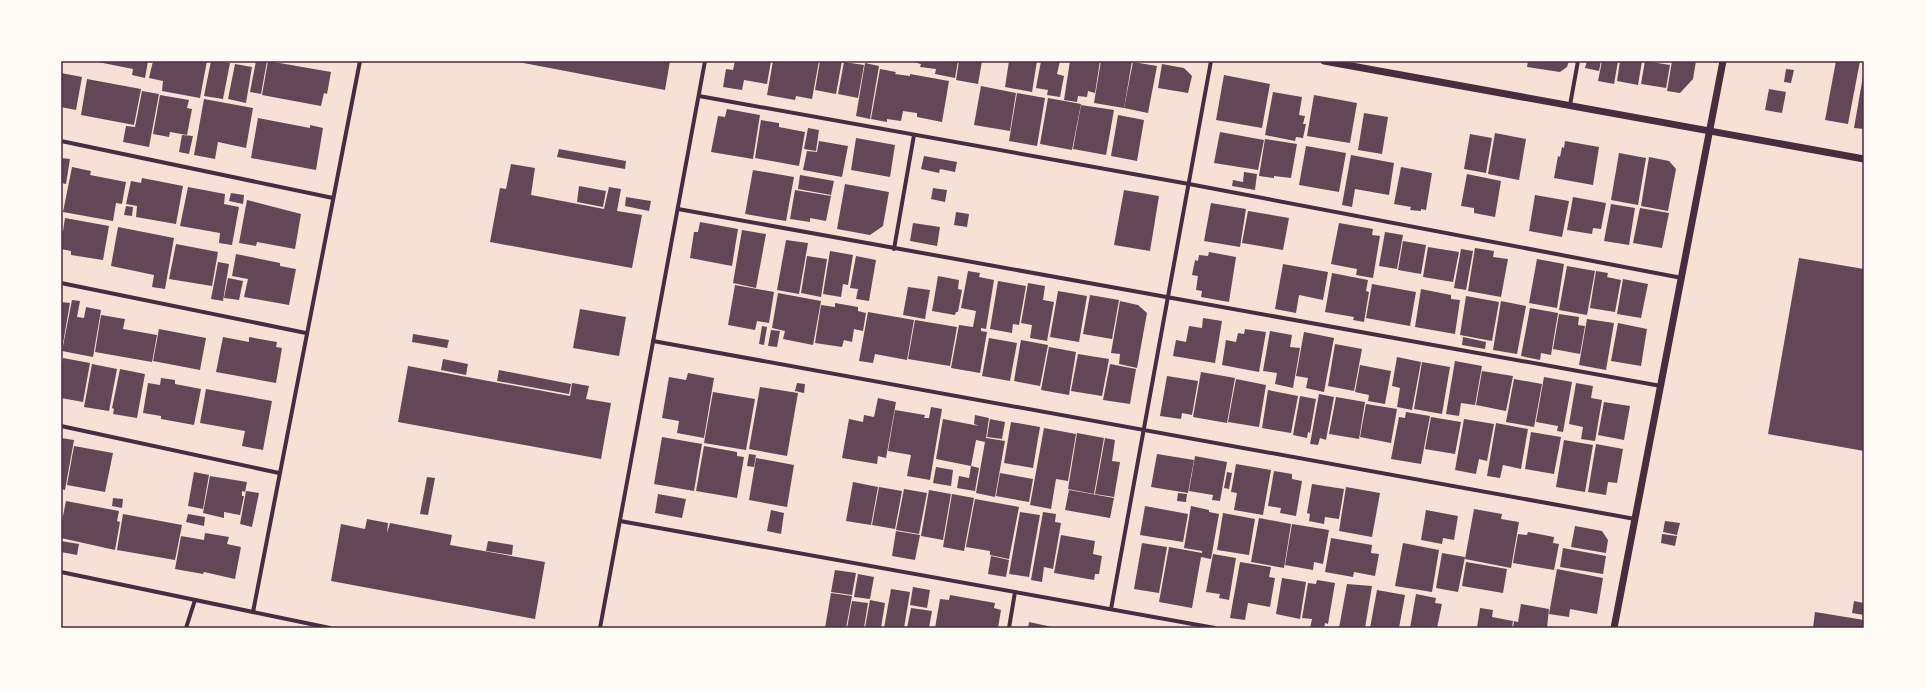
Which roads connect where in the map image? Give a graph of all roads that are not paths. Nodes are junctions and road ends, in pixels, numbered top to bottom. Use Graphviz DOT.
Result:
graph roads {
  1 [pos="358,61"];
  2 [pos="706,61"];
  3 [pos="1211,61"];
  4 [pos="1324,61"];
  5 [pos="1578,61"];
  6 [pos="1723,61"];
  7 [pos="699,96"];
  8 [pos="1570,105"];
  9 [pos="1710,130"];
  10 [pos="914,135"];
  11 [pos="61,141"];
  12 [pos="1864,159"];
  13 [pos="1189,184"];
  14 [pos="333,198"];
  15 [pos="678,210"];
  16 [pos="894,249"];
  17 [pos="1682,278"];
  18 [pos="61,283"];
  19 [pos="1168,297"];
  20 [pos="306,333"];
  21 [pos="653,342"];
  22 [pos="1661,386"];
  23 [pos="61,426"];
  24 [pos="1144,430"];
  25 [pos="280,473"];
  26 [pos="1636,519"];
  27 [pos="620,521"];
  28 [pos="61,572"];
  29 [pos="1015,592"];
  30 [pos="195,600"];
  31 [pos="1111,609"];
  32 [pos="253,612"];
  33 [pos="186,628"];
  34 [pos="330,628"];
  35 [pos="600,628"];
  36 [pos="1009,628"];
  37 [pos="1215,628"];
  38 [pos="1614,628"];
  1 -- 14 [label="street"];
  2 -- 7 [label="street"];
  3 -- 13 [label="street"];
  4 -- 8 [label="street"];
  5 -- 8 [label="street"];
  6 -- 9 [label="street"];
  7 -- 10 [label="street"];
  7 -- 15 [label="street"];
  8 -- 9 [label="street"];
  9 -- 12 [label="street"];
  9 -- 17 [label="street"];
  10 -- 13 [label="street"];
  10 -- 16 [label="street"];
  11 -- 14 [label="street"];
  13 -- 17 [label="street"];
  13 -- 19 [label="street"];
  14 -- 20 [label="street"];
  15 -- 16 [label="street"];
  15 -- 21 [label="street"];
  16 -- 19 [label="street"];
  17 -- 22 [label="street"];
  18 -- 20 [label="street"];
  19 -- 22 [label="street"];
  19 -- 24 [label="street"];
  20 -- 25 [label="street"];
  21 -- 24 [label="street"];
  21 -- 27 [label="street"];
  22 -- 26 [label="street"];
  23 -- 25 [label="street"];
  24 -- 26 [label="street"];
  24 -- 31 [label="street"];
  25 -- 32 [label="street"];
  26 -- 38 [label="street"];
  27 -- 29 [label="street"];
  27 -- 35 [label="street"];
  28 -- 30 [label="street"];
  29 -- 31 [label="street"];
  29 -- 36 [label="street"];
  30 -- 32 [label="street"];
  30 -- 33 [label="street"];
  31 -- 37 [label="street"];
  32 -- 34 [label="street"];
}
